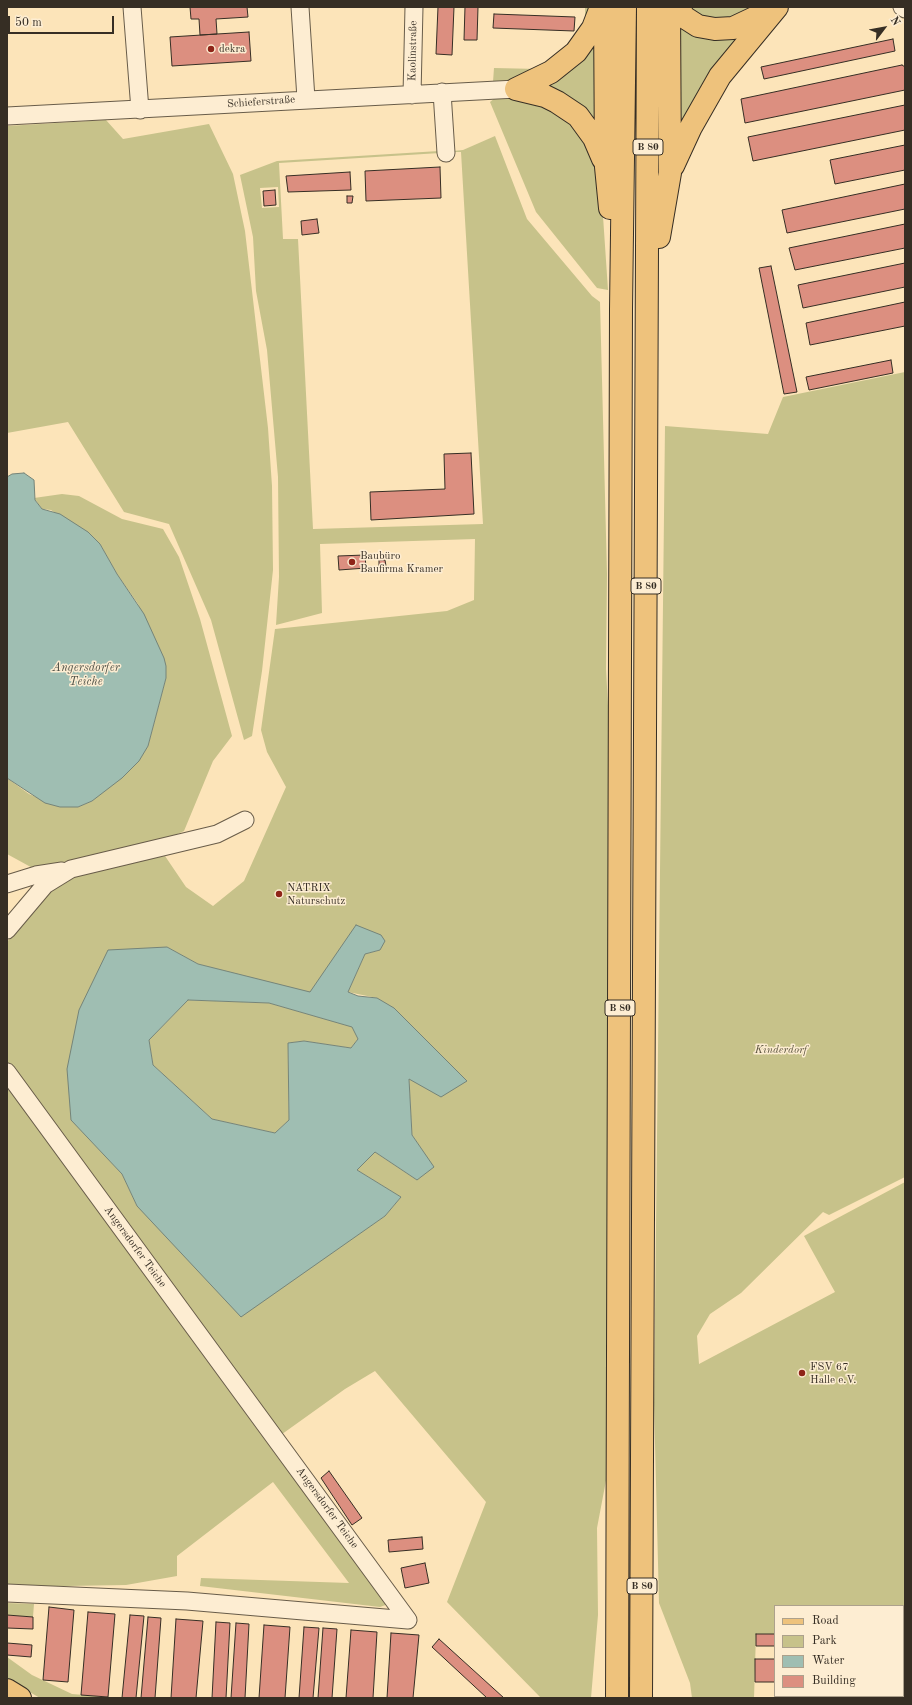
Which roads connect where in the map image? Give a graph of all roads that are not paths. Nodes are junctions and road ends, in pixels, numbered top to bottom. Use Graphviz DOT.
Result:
graph roads {
  1 [pos="132,7"];
  2 [pos="300,7"];
  3 [pos="414,7"];
  4 [pos="602,7"];
  5 [pos="605,7"];
  6 [pos="624,7"];
  7 [pos="648,7"];
  8 [pos="669,7"];
  9 [pos="678,7"];
  10 [pos="902,7"];
  11 [pos="775,8"];
  12 [pos="905,9"];
  13 [pos="516,89"];
  14 [pos="442,92"];
  15 [pos="412,95"];
  16 [pos="306,99"];
  17 [pos="140,110"];
  18 [pos="7,116"];
  19 [pos="446,153"];
  20 [pos="606,168"];
  21 [pos="670,173"];
  22 [pos="621,284"];
  23 [pos="647,319"];
  24 [pos="245,820"];
  25 [pos="70,869"];
  26 [pos="7,884"];
  27 [pos="7,930"];
  28 [pos="7,1072"];
  29 [pos="7,1593"];
  30 [pos="7,1690"];
  31 [pos="20,1698"];
  32 [pos="617,1698"];
  33 [pos="642,1698"];
  1 -- 17 [label="street"];
  2 -- 16 [label="street"];
  3 -- 15 [label="street, Kaolinstraße"];
  4 -- 13 [label="main road"];
  5 -- 20 [label="main road"];
  6 -- 22 [label="main road, B 80"];
  7 -- 23 [label="main road, B 80"];
  8 -- 21 [label="main road"];
  9 -- 11 [label="main road"];
  10 -- 12 [label="street"];
  11 -- 21 [label="main road"];
  13 -- 14 [label="street, Schieferstraße"];
  13 -- 20 [label="main road"];
  14 -- 15 [label="street, Schieferstraße"];
  14 -- 19 [label="street"];
  15 -- 16 [label="street, Schieferstraße"];
  16 -- 17 [label="street, Schieferstraße"];
  17 -- 18 [label="street, Schieferstraße"];
  20 -- 22 [label="main road"];
  21 -- 23 [label="main road"];
  22 -- 32 [label="main road, B 80"];
  23 -- 33 [label="main road, B 80"];
  24 -- 25 [label="street"];
  25 -- 26 [label="street"];
  25 -- 27 [label="street"];
  28 -- 29 [label="street, Angersdorfer Teiche"];
  30 -- 31 [label="main road"];
}
